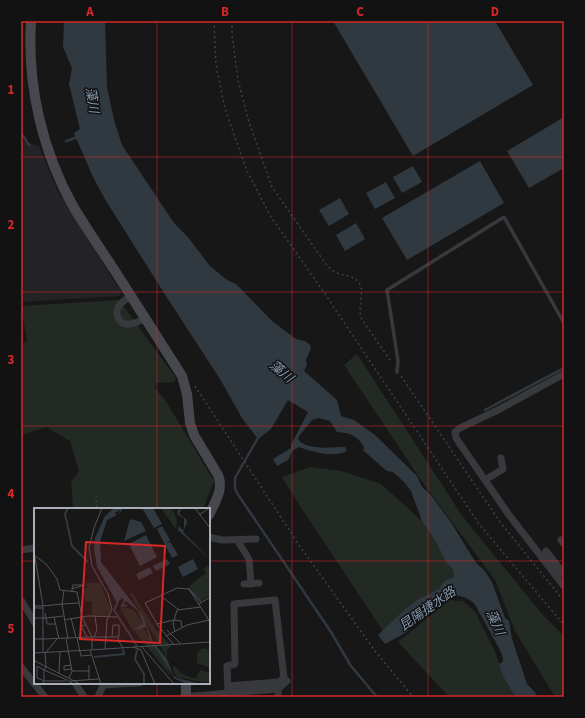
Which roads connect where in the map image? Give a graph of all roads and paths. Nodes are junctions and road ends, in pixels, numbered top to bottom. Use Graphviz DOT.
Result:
graph roads {
  1 [pos="31,21"];
  2 [pos="214,21"];
  3 [pos="232,21"];
  4 [pos="131,296"];
  5 [pos="145,318"];
  6 [pos="564,323"];
  7 [pos="398,372"];
  8 [pos="564,374"];
  9 [pos="195,386"];
  10 [pos="501,458"];
  11 [pos="485,480"];
  12 [pos="96,495"];
  13 [pos="97,508"];
  14 [pos="210,514"];
  15 [pos="210,537"];
  16 [pos="256,539"];
  17 [pos="238,540"];
  18 [pos="34,548"];
  19 [pos="21,550"];
  20 [pos="546,551"];
  21 [pos="564,573"];
  22 [pos="558,579"];
  23 [pos="251,584"];
  24 [pos="564,586"];
  25 [pos="21,600"];
  26 [pos="564,601"];
  27 [pos="23,610"];
  28 [pos="34,622"];
  29 [pos="564,625"];
  30 [pos="21,667"];
  31 [pos="284,678"];
  32 [pos="34,683"];
  33 [pos="35,684"];
  34 [pos="76,684"];
  35 [pos="103,684"];
  36 [pos="186,684"];
  37 [pos="278,689"];
  38 [pos="228,690"];
  39 [pos="45,697"];
  40 [pos="84,697"];
  41 [pos="98,697"];
  42 [pos="185,697"];
  43 [pos="278,697"];
  44 [pos="413,697"];
  1 -- 4 [label="street"];
  2 -- 29 [label="path"];
  3 -- 7 [label="path"];
  4 -- 5 [label="street"];
  4 -- 5 [label="street"];
  5 -- 14 [label="street"];
  6 -- 7 [label="lane"];
  7 -- 26 [label="path"];
  8 -- 11 [label="street"];
  9 -- 44 [label="path"];
  10 -- 11 [label="street"];
  11 -- 22 [label="street"];
  12 -- 13 [label="path"];
  15 -- 17 [label="street"];
  16 -- 17 [label="street"];
  17 -- 23 [label="street"];
  18 -- 19 [label="street"];
  20 -- 21 [label="street"];
  21 -- 22 [label="street"];
  22 -- 24 [label="street"];
  25 -- 27 [label="street"];
  27 -- 28 [label="street"];
  30 -- 32 [label="street"];
  31 -- 37 [label="street"];
  31 -- 38 [label="street"];
  31 -- 38 [label="street"];
  33 -- 39 [label="street"];
  34 -- 40 [label="street"];
  35 -- 41 [label="street"];
  36 -- 42 [label="street"];
  37 -- 38 [label="street"];
  37 -- 43 [label="street"];
  38 -- 42 [label="street"];
}
